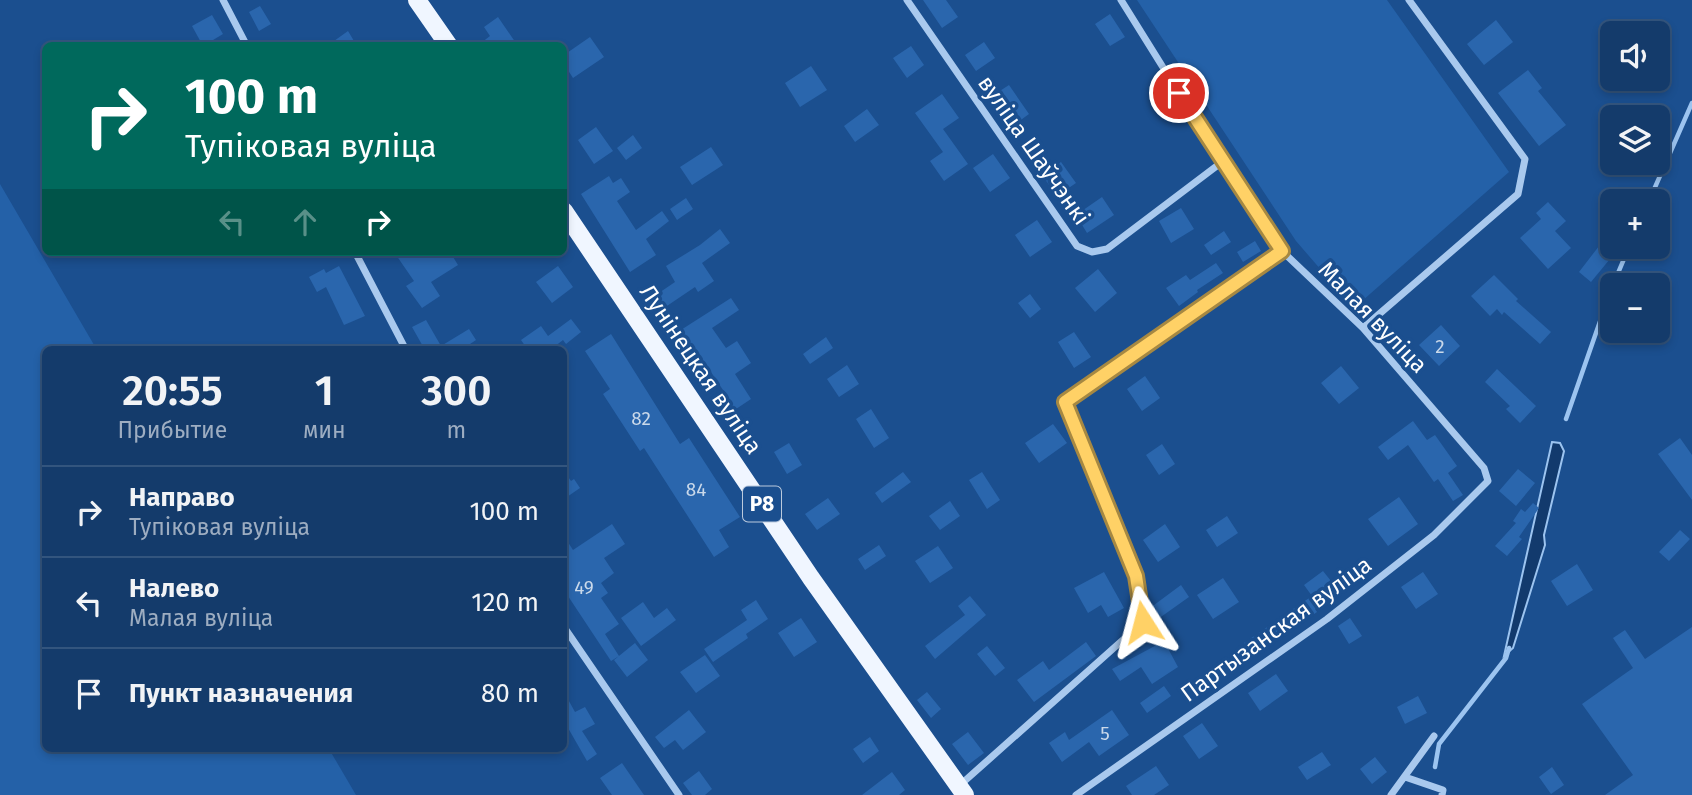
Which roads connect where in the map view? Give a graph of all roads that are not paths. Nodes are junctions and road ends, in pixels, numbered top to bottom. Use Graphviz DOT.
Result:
graph roads {
  1 [pos="223,0"];
  2 [pos="417,0"];
  3 [pos="907,0"];
  4 [pos="1121,0"];
  5 [pos="1409,0"];
  6 [pos="245,42"];
  7 [pos="446,42"];
  8 [pos="1222,162"];
  9 [pos="567,215"];
  10 [pos="1282,251"];
  11 [pos="357,256"];
  12 [pos="1363,328"];
  13 [pos="404,346"];
  14 [pos="1488,481"];
  15 [pos="567,631"];
  16 [pos="1434,736"];
  17 [pos="1405,777"];
  18 [pos="961,791"];
  19 [pos="679,795"];
  20 [pos="1076,795"];
  21 [pos="1391,795"];
  22 [pos="1442,795"];
  1 -- 6 [label="street"];
  2 -- 7 [label="main road"];
  3 -- 8 [label="street, вуліца Шаўчэнкі"];
  4 -- 8 [label="street, Малая вуліца"];
  5 -- 12 [label="street"];
  8 -- 10 [label="street, Малая вуліца"];
  9 -- 18 [label="main road, Лунінецкая вуліца / Р8"];
  10 -- 12 [label="street, Малая вуліца"];
  10 -- 18 [label="street"];
  11 -- 13 [label="street"];
  12 -- 14 [label="street, Малая вуліца"];
  14 -- 20 [label="street, Партызанская вуліца"];
  15 -- 19 [label="street"];
  16 -- 17 [label="street"];
  17 -- 21 [label="street"];
  17 -- 22 [label="street"];
}
